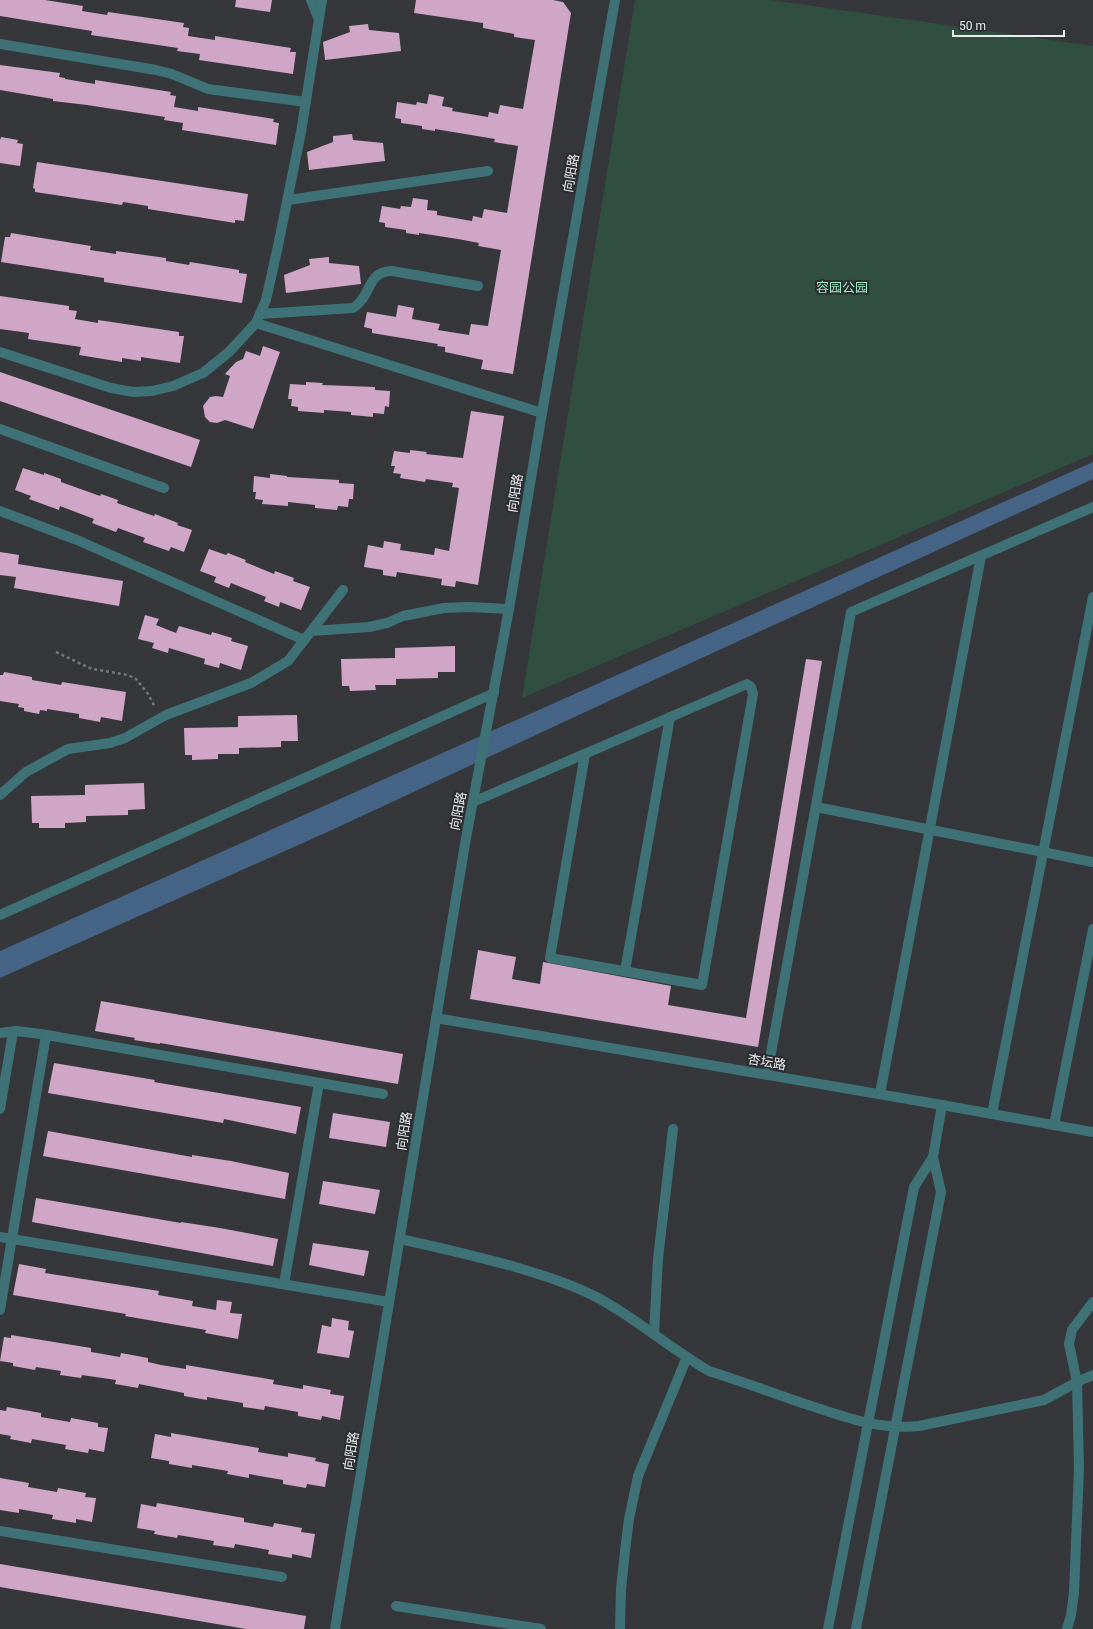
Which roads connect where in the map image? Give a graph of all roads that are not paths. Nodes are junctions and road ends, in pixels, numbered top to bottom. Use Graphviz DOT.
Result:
graph roads {
  1 [pos="312,0"];
  2 [pos="322,0"];
  3 [pos="615,0"];
  4 [pos="318,19"];
  5 [pos="0,44"];
  6 [pos="306,102"];
  7 [pos="488,171"];
  8 [pos="288,200"];
  9 [pos="478,286"];
  10 [pos="258,318"];
  11 [pos="0,352"];
  12 [pos="542,413"];
  13 [pos="0,430"];
  14 [pos="164,488"];
  15 [pos="1093,507"];
  16 [pos="0,511"];
  17 [pos="981,556"];
  18 [pos="343,590"];
  19 [pos="1093,597"];
  20 [pos="509,609"];
  21 [pos="312,631"];
  22 [pos="304,640"];
  23 [pos="494,693"];
  24 [pos="670,717"];
  25 [pos="585,754"];
  26 [pos="0,795"];
  27 [pos="473,802"];
  28 [pos="816,807"];
  29 [pos="930,830"];
  30 [pos="1043,852"];
  31 [pos="1093,862"];
  32 [pos="0,916"];
  33 [pos="1093,929"];
  34 [pos="625,971"];
  35 [pos="436,1018"];
  36 [pos="13,1032"];
  37 [pos="0,1033"];
  38 [pos="46,1035"];
  39 [pos="767,1075"];
  40 [pos="319,1083"];
  41 [pos="383,1094"];
  42 [pos="880,1094"];
  43 [pos="942,1105"];
  44 [pos="0,1109"];
  45 [pos="992,1114"];
  46 [pos="1054,1125"];
  47 [pos="673,1129"];
  48 [pos="1093,1132"];
  49 [pos="933,1157"];
  50 [pos="0,1237"];
  51 [pos="12,1239"];
  52 [pos="400,1239"];
  53 [pos="284,1284"];
  54 [pos="389,1302"];
  55 [pos="1093,1302"];
  56 [pos="0,1310"];
  57 [pos="654,1334"];
  58 [pos="687,1357"];
  59 [pos="1093,1375"];
  60 [pos="1077,1382"];
  61 [pos="868,1423"];
  62 [pos="895,1428"];
  63 [pos="0,1531"];
  64 [pos="282,1577"];
  65 [pos="396,1606"];
  66 [pos="335,1629"];
  67 [pos="541,1629"];
  68 [pos="620,1629"];
  69 [pos="828,1629"];
  70 [pos="856,1629"];
  71 [pos="1067,1629"];
  1 -- 4 [label="street"];
  2 -- 4 [label="street"];
  3 -- 12 [label="street, 向阳路"];
  4 -- 6 [label="street"];
  5 -- 6 [label="street"];
  6 -- 8 [label="street"];
  7 -- 8 [label="street"];
  8 -- 10 [label="street"];
  9 -- 10 [label="street"];
  10 -- 11 [label="street"];
  10 -- 12 [label="street"];
  12 -- 20 [label="street, 向阳路"];
  13 -- 14 [label="street"];
  15 -- 17 [label="street"];
  16 -- 22 [label="street"];
  17 -- 28 [label="street"];
  17 -- 29 [label="street"];
  18 -- 21 [label="street"];
  19 -- 30 [label="street"];
  20 -- 21 [label="street"];
  20 -- 23 [label="street, 向阳路"];
  21 -- 22 [label="street"];
  22 -- 26 [label="street"];
  23 -- 27 [label="street, 向阳路"];
  23 -- 32 [label="street"];
  24 -- 25 [label="street"];
  24 -- 34 [label="street"];
  24 -- 34 [label="street"];
  25 -- 27 [label="street"];
  25 -- 34 [label="street"];
  27 -- 35 [label="street, 向阳路"];
  28 -- 29 [label="street"];
  28 -- 39 [label="street"];
  29 -- 30 [label="street"];
  29 -- 42 [label="street"];
  30 -- 31 [label="street"];
  30 -- 45 [label="street"];
  33 -- 46 [label="street"];
  35 -- 39 [label="street, 杏坛路"];
  35 -- 52 [label="street, 向阳路"];
  36 -- 37 [label="street"];
  36 -- 38 [label="street"];
  36 -- 44 [label="street"];
  38 -- 40 [label="street"];
  38 -- 51 [label="street"];
  39 -- 42 [label="street, 杏坛路"];
  40 -- 41 [label="street"];
  40 -- 53 [label="street"];
  42 -- 43 [label="street, 杏坛路"];
  43 -- 45 [label="street, 杏坛路"];
  43 -- 49 [label="street"];
  45 -- 46 [label="street, 杏坛路"];
  46 -- 48 [label="street, 杏坛路"];
  47 -- 57 [label="street"];
  49 -- 61 [label="street"];
  49 -- 62 [label="street"];
  50 -- 51 [label="street"];
  51 -- 53 [label="street"];
  51 -- 56 [label="street"];
  52 -- 54 [label="street, 向阳路"];
  52 -- 57 [label="street"];
  53 -- 54 [label="street"];
  54 -- 66 [label="street, 向阳路"];
  55 -- 60 [label="street"];
  57 -- 58 [label="street"];
  58 -- 61 [label="street"];
  58 -- 68 [label="street"];
  59 -- 60 [label="street"];
  60 -- 62 [label="street"];
  60 -- 71 [label="street"];
  61 -- 62 [label="street"];
  61 -- 69 [label="street"];
  62 -- 70 [label="street"];
  63 -- 64 [label="street"];
  65 -- 67 [label="street"];
}
